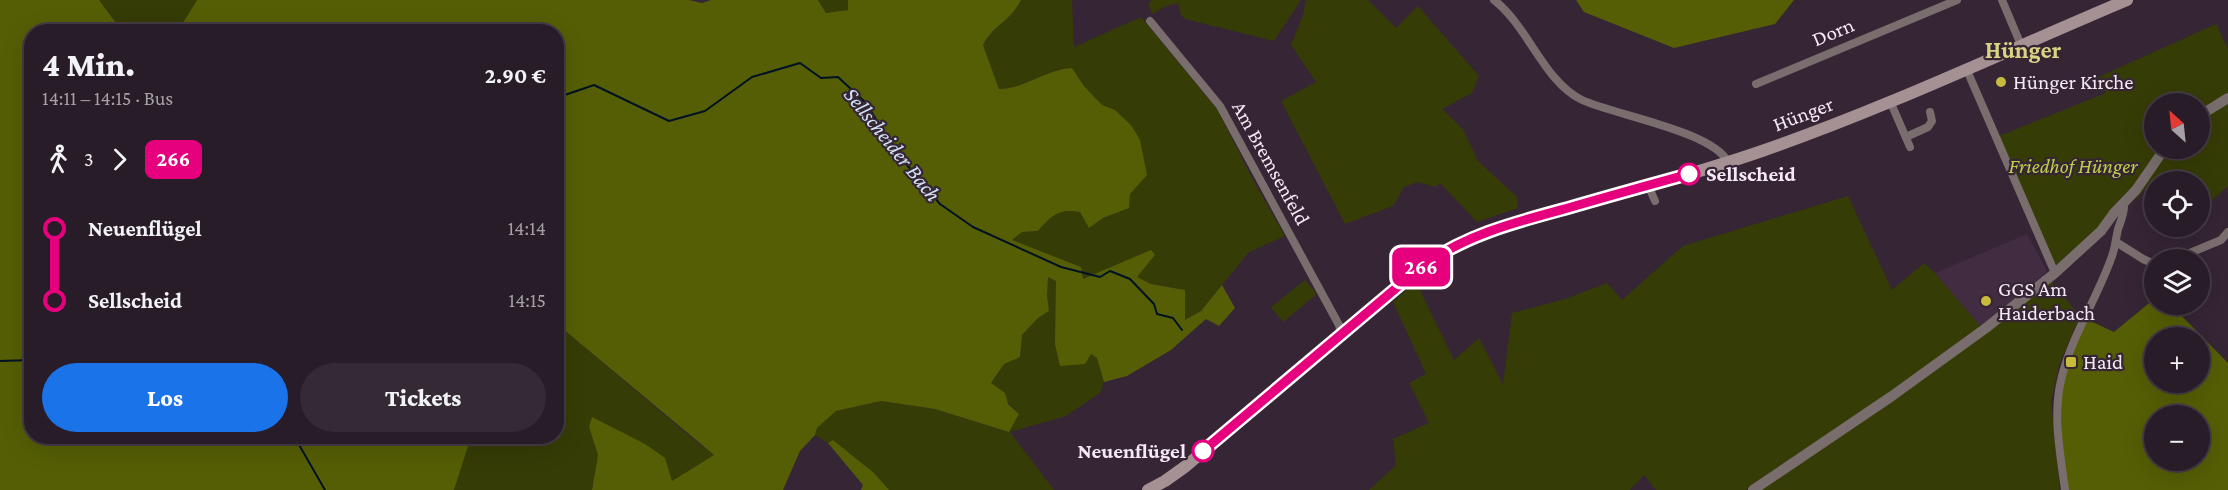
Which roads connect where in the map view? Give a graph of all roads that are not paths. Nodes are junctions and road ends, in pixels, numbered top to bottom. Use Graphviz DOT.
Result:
graph roads {
  1 [pos="1494,0"];
  2 [pos="1957,0"];
  3 [pos="2002,0"];
  4 [pos="2127,0"];
  5 [pos="1150,21"];
  6 [pos="2021,45"];
  7 [pos="1966,68"];
  8 [pos="1756,84"];
  9 [pos="2228,98"];
  10 [pos="1890,101"];
  11 [pos="2210,109"];
  12 [pos="1930,112"];
  13 [pos="1906,137"];
  14 [pos="1910,147"];
  15 [pos="2157,159"];
  16 [pos="1728,162"];
  17 [pos="1647,185"];
  18 [pos="1655,201"];
  19 [pos="2124,203"];
  20 [pos="2228,232"];
  21 [pos="2116,242"];
  22 [pos="2199,249"];
  23 [pos="2144,260"];
  24 [pos="2055,273"];
  25 [pos="1341,334"];
  26 [pos="1148,490"];
  27 [pos="1753,490"];
  28 [pos="2065,490"];
  1 -- 16 [label="street"];
  2 -- 8 [label="street, Dorn"];
  3 -- 6 [label="street"];
  4 -- 6 [label="main road, Hünger"];
  5 -- 25 [label="street, Am Bremsenfeld"];
  6 -- 7 [label="main road, Hünger"];
  7 -- 10 [label="main road, Hünger"];
  7 -- 24 [label="street"];
  9 -- 11 [label="street"];
  10 -- 13 [label="street"];
  10 -- 16 [label="main road, Hünger"];
  12 -- 13 [label="street"];
  13 -- 14 [label="street"];
  15 -- 19 [label="street"];
  16 -- 17 [label="main road"];
  17 -- 18 [label="street"];
  17 -- 25 [label="main road"];
  19 -- 21 [label="street"];
  19 -- 24 [label="street"];
  20 -- 22 [label="street"];
  21 -- 23 [label="street"];
  21 -- 28 [label="street"];
  24 -- 27 [label="street"];
  25 -- 26 [label="main road"];
}
